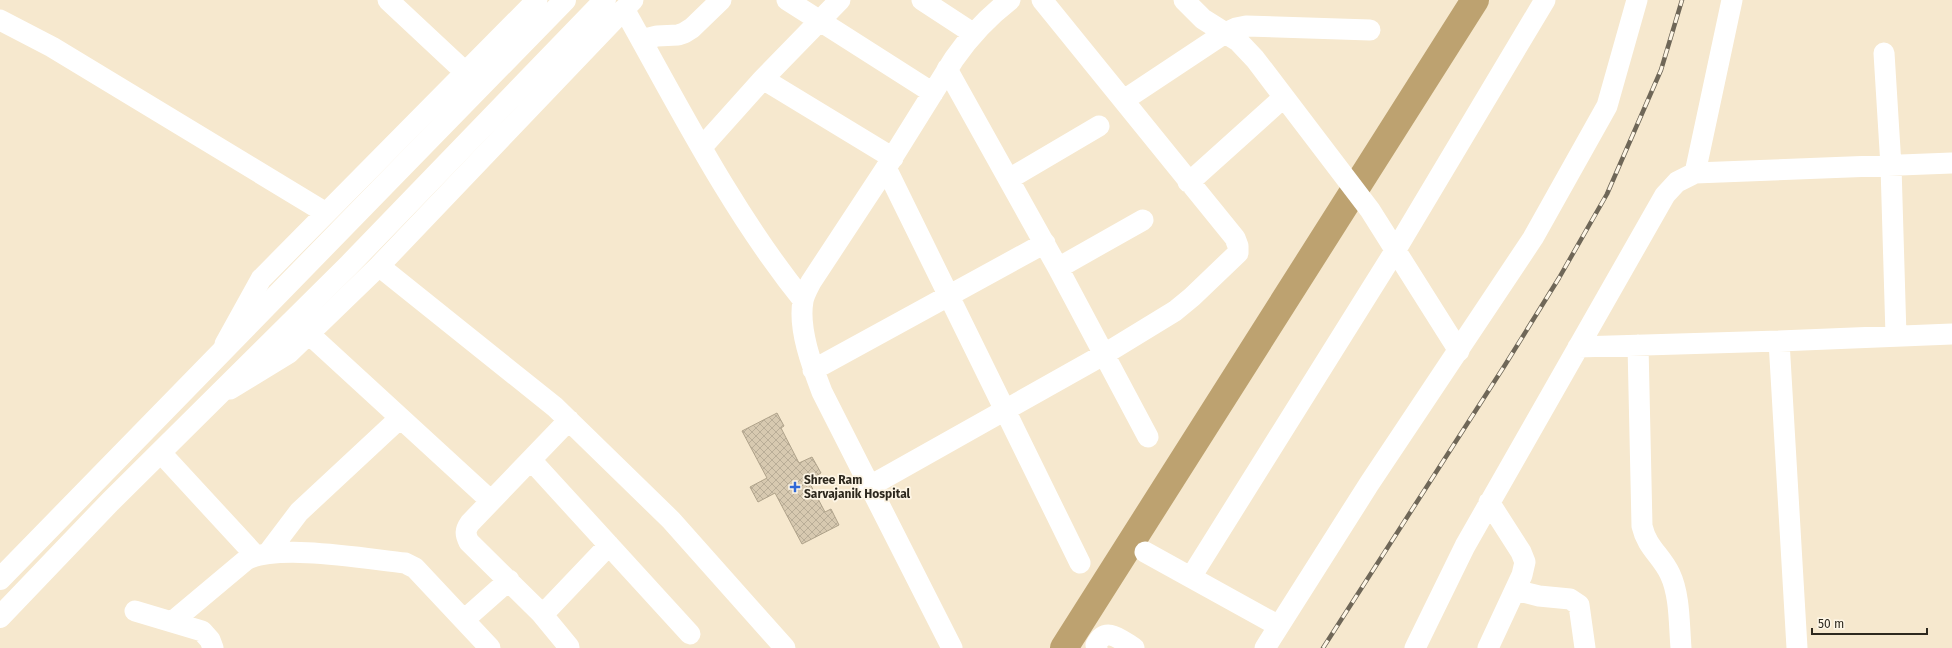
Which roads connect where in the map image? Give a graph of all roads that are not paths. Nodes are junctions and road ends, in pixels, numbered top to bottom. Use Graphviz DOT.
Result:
graph roads {
  1 [pos="388,0"];
  2 [pos="537,0"];
  3 [pos="566,0"];
  4 [pos="722,0"];
  5 [pos="787,0"];
  6 [pos="840,0"];
  7 [pos="922,0"];
  8 [pos="1010,0"];
  9 [pos="1042,0"];
  10 [pos="1184,0"];
  11 [pos="1545,0"];
  12 [pos="1732,0"];
  13 [pos="621,3"];
  14 [pos="1631,3"];
  15 [pos="0,20"];
  16 [pos="819,21"];
  17 [pos="1370,30"];
  18 [pos="1225,33"];
  19 [pos="974,34"];
  20 [pos="641,40"];
  21 [pos="1884,52"];
  22 [pos="948,69"];
  23 [pos="465,72"];
  24 [pos="763,79"];
  25 [pos="933,93"];
  26 [pos="1284,96"];
  27 [pos="1124,100"];
  28 [pos="1099,126"];
  29 [pos="702,147"];
  30 [pos="890,163"];
  31 [pos="1952,163"];
  32 [pos="1891,166"];
  33 [pos="1695,173"];
  34 [pos="1009,179"];
  35 [pos="1188,182"];
  36 [pos="326,213"];
  37 [pos="1143,220"];
  38 [pos="1045,243"];
  39 [pos="1395,251"];
  40 [pos="379,266"];
  41 [pos="1058,268"];
  42 [pos="948,296"];
  43 [pos="803,300"];
  44 [pos="304,324"];
  45 [pos="1952,334"];
  46 [pos="1896,336"];
  47 [pos="1779,341"];
  48 [pos="1638,345"];
  49 [pos="1578,347"];
  50 [pos="1459,351"];
  51 [pos="1103,355"];
  52 [pos="218,356"];
  53 [pos="813,370"];
  54 [pos="1004,410"];
  55 [pos="400,418"];
  56 [pos="569,420"];
  57 [pos="1148,437"];
  58 [pos="161,452"];
  59 [pos="532,460"];
  60 [pos="870,486"];
  61 [pos="491,501"];
  62 [pos="1489,502"];
  63 [pos="609,545"];
  64 [pos="1145,552"];
  65 [pos="261,554"];
  66 [pos="1080,563"];
  67 [pos="1,577"];
  68 [pos="1191,577"];
  69 [pos="509,580"];
  70 [pos="1516,590"];
  71 [pos="135,611"];
  72 [pos="541,613"];
  73 [pos="3,616"];
  74 [pos="464,620"];
  75 [pos="172,622"];
  76 [pos="1279,626"];
  77 [pos="690,634"];
  78 [pos="481,646"];
  79 [pos="945,646"];
  80 [pos="569,647"];
  81 [pos="213,648"];
  82 [pos="785,648"];
  83 [pos="1097,648"];
  84 [pos="1134,648"];
  85 [pos="1265,648"];
  86 [pos="1415,648"];
  87 [pos="1488,648"];
  88 [pos="1585,648"];
  89 [pos="1681,648"];
  90 [pos="1798,648"];
  1 -- 23 [label="street"];
  2 -- 23 [label="street"];
  3 -- 52 [label="highway"];
  4 -- 20 [label="street"];
  5 -- 16 [label="street"];
  6 -- 16 [label="street"];
  7 -- 19 [label="street"];
  8 -- 19 [label="street"];
  9 -- 27 [label="street"];
  10 -- 18 [label="street"];
  11 -- 39 [label="street"];
  12 -- 33 [label="street"];
  13 -- 20 [label="street"];
  13 -- 40 [label="street"];
  13 -- 44 [label="highway"];
  14 -- 50 [label="street"];
  15 -- 36 [label="street"];
  16 -- 24 [label="street"];
  16 -- 25 [label="street"];
  17 -- 18 [label="street"];
  18 -- 26 [label="street"];
  18 -- 27 [label="street"];
  19 -- 22 [label="street"];
  20 -- 29 [label="street"];
  21 -- 32 [label="street"];
  22 -- 25 [label="street"];
  22 -- 34 [label="street"];
  23 -- 36 [label="street"];
  24 -- 29 [label="street"];
  24 -- 30 [label="street"];
  25 -- 30 [label="street"];
  26 -- 35 [label="street"];
  26 -- 39 [label="street"];
  27 -- 35 [label="street"];
  28 -- 34 [label="street"];
  29 -- 43 [label="street"];
  30 -- 42 [label="street"];
  30 -- 43 [label="street"];
  31 -- 32 [label="street"];
  32 -- 33 [label="street"];
  32 -- 46 [label="street"];
  33 -- 49 [label="street"];
  34 -- 38 [label="street"];
  35 -- 51 [label="street"];
  36 -- 52 [label="street"];
  37 -- 41 [label="street"];
  38 -- 41 [label="street"];
  38 -- 42 [label="street"];
  39 -- 50 [label="street"];
  39 -- 68 [label="street"];
  40 -- 44 [label="street"];
  40 -- 56 [label="street"];
  41 -- 51 [label="street"];
  42 -- 53 [label="street"];
  42 -- 54 [label="street"];
  43 -- 53 [label="street"];
  44 -- 55 [label="street"];
  44 -- 58 [label="highway"];
  45 -- 46 [label="street"];
  46 -- 47 [label="street"];
  47 -- 48 [label="street"];
  47 -- 90 [label="street"];
  48 -- 49 [label="street"];
  48 -- 89 [label="street"];
  49 -- 62 [label="street"];
  50 -- 76 [label="street"];
  51 -- 54 [label="street"];
  51 -- 57 [label="street"];
  52 -- 67 [label="highway"];
  53 -- 60 [label="street"];
  54 -- 60 [label="street"];
  54 -- 66 [label="street"];
  55 -- 61 [label="street"];
  55 -- 65 [label="street"];
  56 -- 59 [label="street"];
  56 -- 82 [label="street"];
  58 -- 65 [label="street"];
  58 -- 73 [label="highway"];
  59 -- 61 [label="street"];
  59 -- 63 [label="street"];
  60 -- 79 [label="street"];
  61 -- 69 [label="street"];
  62 -- 70 [label="street"];
  62 -- 86 [label="street"];
  63 -- 72 [label="street"];
  63 -- 77 [label="street"];
  64 -- 68 [label="street"];
  65 -- 74 [label="street"];
  65 -- 75 [label="street"];
  68 -- 76 [label="street"];
  69 -- 72 [label="street"];
  69 -- 74 [label="street"];
  70 -- 87 [label="street"];
  70 -- 88 [label="street"];
  71 -- 75 [label="street"];
  72 -- 80 [label="street"];
  74 -- 78 [label="street"];
  75 -- 81 [label="street"];
  76 -- 85 [label="street"];
  83 -- 84 [label="street"];
}
